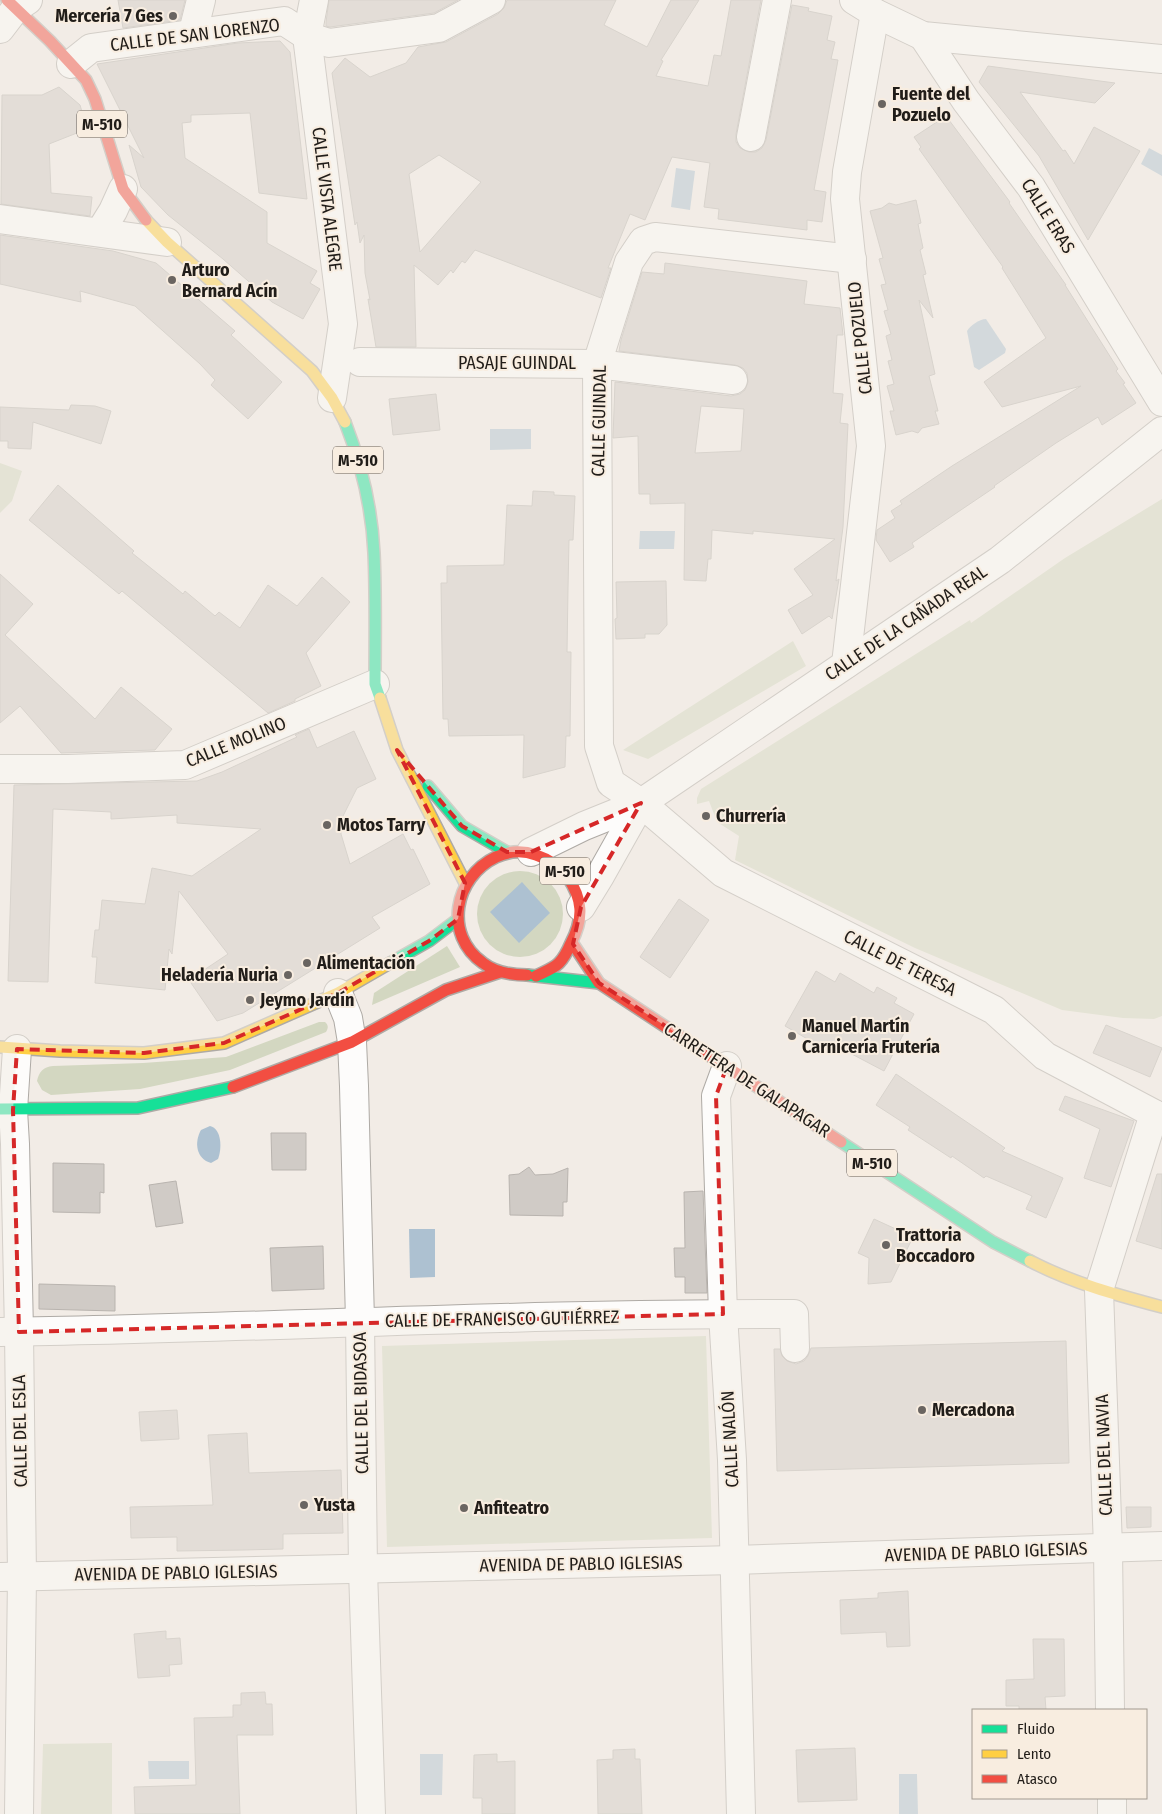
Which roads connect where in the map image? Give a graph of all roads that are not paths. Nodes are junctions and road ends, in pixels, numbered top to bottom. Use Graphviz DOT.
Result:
graph roads {
  1 [pos="201,0"];
  2 [pos="314,0"];
  3 [pos="491,0"];
  4 [pos="777,0"];
  5 [pos="865,6"];
  6 [pos="13,9"];
  7 [pos="193,32"];
  8 [pos="307,36"];
  9 [pos="923,36"];
  10 [pos="991,44"];
  11 [pos="1162,59"];
  12 [pos="71,64"];
  13 [pos="953,79"];
  14 [pos="751,137"];
  15 [pos="123,189"];
  16 [pos="0,219"];
  17 [pos="100,232"];
  18 [pos="166,242"];
  19 [pos="852,259"];
  20 [pos="360,362"];
  21 [pos="597,364"];
  22 [pos="733,380"];
  23 [pos="332,398"];
  24 [pos="1162,402"];
  25 [pos="1162,431"];
  26 [pos="846,664"];
  27 [pos="375,684"];
  28 [pos="397,750"];
  29 [pos="0,769"];
  30 [pos="641,804"];
  31 [pos="519,852"];
  32 [pos="465,883"];
  33 [pos="580,907"];
  34 [pos="458,919"];
  35 [pos="573,944"];
  36 [pos="500,972"];
  37 [pos="536,976"];
  38 [pos="599,983"];
  39 [pos="338,993"];
  40 [pos="352,1042"];
  41 [pos="8,1048"];
  42 [pos="727,1066"];
  43 [pos="6,1109"];
  44 [pos="1158,1116"];
  45 [pos="1099,1290"];
  46 [pos="1162,1307"];
  47 [pos="723,1314"];
  48 [pos="360,1322"];
  49 [pos="9,1332"];
  50 [pos="795,1348"];
  51 [pos="1162,1546"];
  52 [pos="1108,1548"];
  53 [pos="735,1560"];
  54 [pos="362,1570"];
  55 [pos="11,1577"];
  56 [pos="1110,1709"];
  57 [pos="1112,1799"];
  58 [pos="19,1814"];
  59 [pos="370,1814"];
  60 [pos="741,1814"];
  61 [pos="1112,1814"];
  1 -- 7 [label="street"];
  2 -- 8 [label="street, CALLE VISTA ALEGRE"];
  3 -- 8 [label="street, CALLE DE SAN LORENZO"];
  4 -- 14 [label="street"];
  5 -- 9 [label="street"];
  5 -- 19 [label="street, CALLE POZUELO"];
  6 -- 12 [label="main road, M-510"];
  7 -- 8 [label="street, CALLE DE SAN LORENZO"];
  7 -- 12 [label="street, CALLE DE SAN LORENZO"];
  8 -- 23 [label="street, CALLE VISTA ALEGRE"];
  9 -- 10 [label="street"];
  9 -- 13 [label="street, CALLE ERAS"];
  10 -- 11 [label="street"];
  10 -- 13 [label="street"];
  12 -- 15 [label="main road, M-510"];
  13 -- 24 [label="street, CALLE ERAS"];
  15 -- 17 [label="street"];
  15 -- 18 [label="main road, M-510"];
  16 -- 17 [label="street"];
  17 -- 18 [label="street"];
  18 -- 23 [label="main road, M-510"];
  19 -- 21 [label="street, CALLE GUINDAL"];
  19 -- 26 [label="street, CALLE POZUELO"];
  20 -- 21 [label="street, PASAJE GUINDAL"];
  21 -- 22 [label="street, PASAJE GUINDAL"];
  21 -- 30 [label="street, CALLE GUINDAL"];
  23 -- 27 [label="main road, M-510"];
  25 -- 26 [label="street, CALLE DE LA CAÑADA REAL"];
  26 -- 30 [label="street, CALLE DE LA CAÑADA REAL"];
  27 -- 28 [label="main road, M-510"];
  27 -- 29 [label="street, CALLE MOLINO"];
  28 -- 31 [label="main road, M-510"];
  28 -- 32 [label="main road, M-510"];
  30 -- 31 [label="street, CALLE DE LA CAÑADA REAL"];
  30 -- 33 [label="street, CALLE DE LA CAÑADA REAL"];
  30 -- 44 [label="street, CALLE DE TERESA"];
  31 -- 32 [label="main road, M-510"];
  31 -- 33 [label="main road, M-510"];
  32 -- 34 [label="main road, M-510"];
  33 -- 35 [label="main road, M-510"];
  34 -- 36 [label="main road, M-510"];
  34 -- 39 [label="main road"];
  35 -- 37 [label="main road, M-510"];
  35 -- 38 [label="main road, M-510"];
  36 -- 37 [label="main road, M-510"];
  36 -- 40 [label="main road"];
  37 -- 38 [label="main road, M-510"];
  38 -- 42 [label="main road, CARRETERA DE GALAPAGAR / M-510"];
  39 -- 40 [label="street, CALLE DEL BIDASOA"];
  39 -- 41 [label="main road"];
  40 -- 43 [label="main road"];
  40 -- 48 [label="street, CALLE DEL BIDASOA"];
  41 -- 43 [label="street, CALLE DEL ESLA"];
  42 -- 45 [label="main road, CARRETERA DE GALAPAGAR / M-510"];
  42 -- 47 [label="street, CALLE NALÓN"];
  43 -- 49 [label="street, CALLE DEL ESLA"];
  44 -- 45 [label="street, CALLE DEL NAVIA"];
  45 -- 46 [label="main road, CARRETERA DE GALAPAGAR / M-510"];
  45 -- 52 [label="street, CALLE DEL NAVIA"];
  47 -- 48 [label="street, CALLE DE FRANCISCO GUTIÉRREZ"];
  47 -- 50 [label="street, CALLE DE FRANCISCO GUTIÉRREZ"];
  47 -- 53 [label="street, CALLE NALÓN"];
  48 -- 49 [label="street, CALLE DE FRANCISCO GUTIÉRREZ"];
  48 -- 54 [label="street, CALLE DEL BIDASOA"];
  49 -- 55 [label="street, CALLE DEL ESLA"];
  51 -- 52 [label="street, AVENIDA DE PABLO IGLESIAS"];
  52 -- 53 [label="street, AVENIDA DE PABLO IGLESIAS"];
  52 -- 56 [label="street, CALLE DEL NAVIA"];
  53 -- 54 [label="street, AVENIDA DE PABLO IGLESIAS"];
  53 -- 60 [label="street, CALLE NALÓN"];
  54 -- 55 [label="street, AVENIDA DE PABLO IGLESIAS"];
  54 -- 59 [label="street, CALLE DEL BIDASOA"];
  55 -- 58 [label="street, CALLE DEL ESLA"];
  57 -- 61 [label="street"];
}
